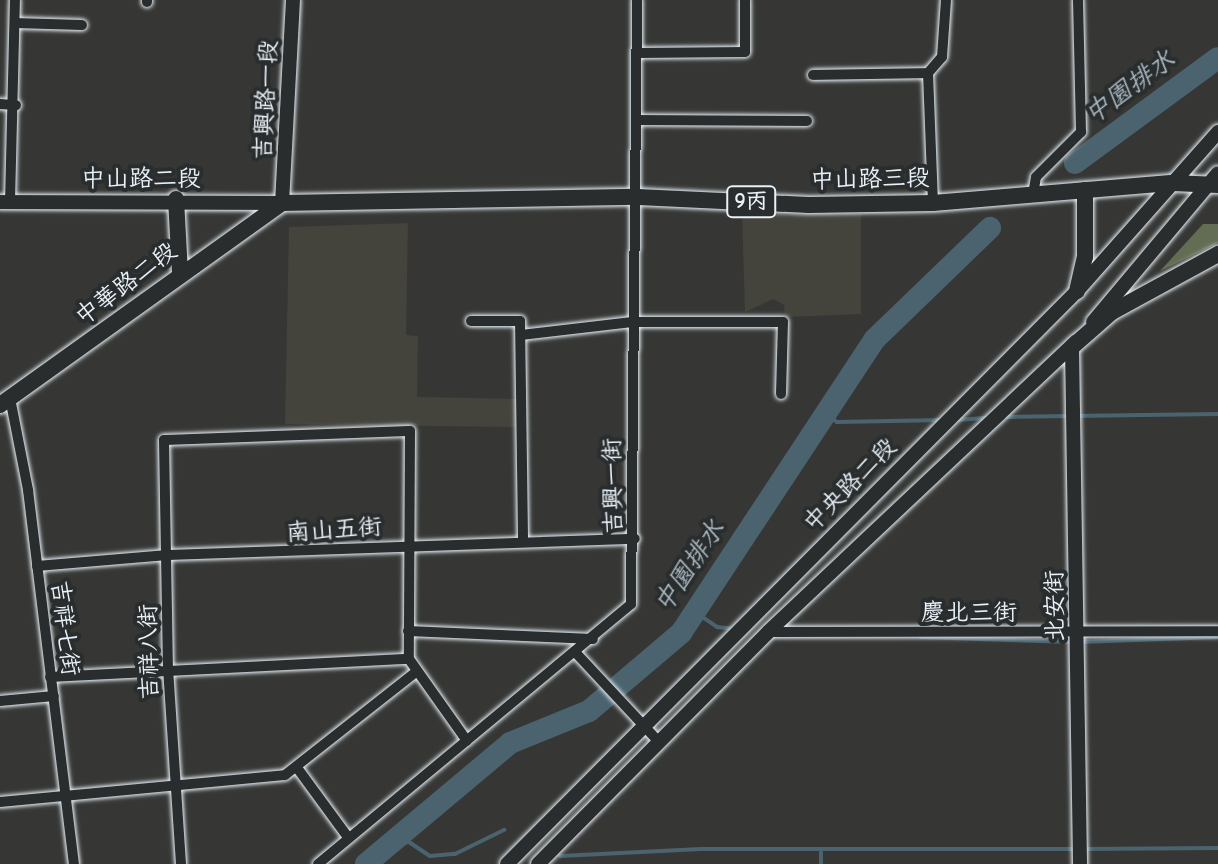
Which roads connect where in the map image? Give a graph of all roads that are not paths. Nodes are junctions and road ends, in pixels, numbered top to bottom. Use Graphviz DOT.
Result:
graph roads {
  1 [pos="15,0"];
  2 [pos="293,0"];
  3 [pos="637,0"];
  4 [pos="745,0"];
  5 [pos="946,0"];
  6 [pos="1078,0"];
  7 [pos="15,23"];
  8 [pos="82,25"];
  9 [pos="638,53"];
  10 [pos="928,73"];
  11 [pos="813,75"];
  12 [pos="0,104"];
  13 [pos="16,105"];
  14 [pos="639,120"];
  15 [pos="807,121"];
  16 [pos="1218,132"];
  17 [pos="1215,181"];
  18 [pos="1173,183"];
  19 [pos="1085,190"];
  20 [pos="1033,194"];
  21 [pos="638,197"];
  22 [pos="176,199"];
  23 [pos="5,202"];
  24 [pos="282,203"];
  25 [pos="933,203"];
  26 [pos="1218,254"];
  27 [pos="180,273"];
  28 [pos="1077,291"];
  29 [pos="471,321"];
  30 [pos="632,322"];
  31 [pos="521,335"];
  32 [pos="1072,347"];
  33 [pos="781,394"];
  34 [pos="5,402"];
  35 [pos="635,539"];
  36 [pos="523,541"];
  37 [pos="408,545"];
  38 [pos="168,555"];
  39 [pos="37,566"];
  40 [pos="408,631"];
  41 [pos="1218,631"];
  42 [pos="768,632"];
  43 [pos="1077,634"];
  44 [pos="593,639"];
  45 [pos="577,655"];
  46 [pos="409,659"];
  47 [pos="168,670"];
  48 [pos="416,672"];
  49 [pos="50,677"];
  50 [pos="54,696"];
  51 [pos="0,701"];
  52 [pos="641,724"];
  53 [pos="467,741"];
  54 [pos="659,742"];
  55 [pos="298,769"];
  56 [pos="175,785"];
  57 [pos="65,798"];
  58 [pos="0,802"];
  59 [pos="347,836"];
  60 [pos="74,864"];
  61 [pos="181,864"];
  62 [pos="318,864"];
  63 [pos="507,864"];
  64 [pos="538,864"];
  65 [pos="1080,864"];
  1 -- 7 [label="street"];
  2 -- 24 [label="street, 吉興路一段"];
  3 -- 9 [label="street, 吉興一街"];
  4 -- 9 [label="street"];
  5 -- 10 [label="street"];
  6 -- 20 [label="street"];
  7 -- 8 [label="street"];
  7 -- 13 [label="street"];
  9 -- 14 [label="street, 吉興一街"];
  10 -- 11 [label="street"];
  10 -- 25 [label="street"];
  12 -- 13 [label="street"];
  13 -- 23 [label="street"];
  14 -- 15 [label="street"];
  14 -- 21 [label="street, 吉興一街"];
  16 -- 18 [label="street, 中央路二段"];
  17 -- 18 [label="main road, 中山路三段 / 9丙"];
  17 -- 32 [label="street, 中央路二段"];
  18 -- 19 [label="main road, 中山路三段 / 9丙"];
  18 -- 28 [label="street, 中央路二段"];
  19 -- 20 [label="main road, 中山路三段 / 9丙"];
  19 -- 28 [label="main road"];
  20 -- 25 [label="main road, 中山路三段 / 9丙"];
  21 -- 24 [label="main road, 中山路三段 / 9丙"];
  21 -- 25 [label="main road, 中山路三段 / 9丙"];
  21 -- 30 [label="street, 吉興一街"];
  22 -- 23 [label="street, 中山路二段"];
  22 -- 24 [label="street, 中山路二段"];
  22 -- 27 [label="main road"];
  24 -- 27 [label="main road, 中華路二段"];
  26 -- 32 [label="main road"];
  27 -- 34 [label="main road, 中華路二段"];
  28 -- 52 [label="street, 中央路二段"];
  29 -- 31 [label="street"];
  30 -- 31 [label="street"];
  30 -- 33 [label="street"];
  30 -- 35 [label="street, 吉興一街"];
  31 -- 36 [label="street"];
  32 -- 42 [label="street, 中央路二段"];
  32 -- 43 [label="street, 北安街"];
  34 -- 39 [label="street, 吉祥七街"];
  35 -- 36 [label="street, 南山五街"];
  35 -- 44 [label="street, 吉興一街"];
  36 -- 37 [label="street, 南山五街"];
  37 -- 38 [label="street, 南山五街"];
  37 -- 38 [label="street, 吉祥八街"];
  37 -- 40 [label="street"];
  38 -- 39 [label="street, 南山五街"];
  38 -- 47 [label="street, 吉祥八街"];
  39 -- 49 [label="street, 吉祥七街"];
  40 -- 44 [label="street"];
  40 -- 46 [label="street"];
  41 -- 43 [label="street, 慶北三街"];
  42 -- 43 [label="street, 慶北三街"];
  42 -- 54 [label="street, 中央路二段"];
  43 -- 65 [label="street, 北安街"];
  44 -- 45 [label="street, 吉興一街"];
  45 -- 52 [label="street"];
  45 -- 53 [label="street, 吉興一街"];
  46 -- 47 [label="street"];
  46 -- 48 [label="street"];
  47 -- 49 [label="street"];
  47 -- 56 [label="street, 吉祥八街"];
  48 -- 53 [label="street"];
  48 -- 55 [label="street"];
  49 -- 50 [label="street, 吉祥七街"];
  50 -- 51 [label="street"];
  50 -- 57 [label="street, 吉祥七街"];
  52 -- 54 [label="street"];
  52 -- 63 [label="street, 中央路二段"];
  53 -- 59 [label="street, 吉興一街"];
  54 -- 64 [label="street, 中央路二段"];
  55 -- 56 [label="street"];
  55 -- 59 [label="street"];
  56 -- 57 [label="street"];
  56 -- 61 [label="street, 吉祥八街"];
  57 -- 58 [label="street"];
  57 -- 60 [label="street, 吉祥七街"];
  59 -- 62 [label="street, 吉興一街"];
}
